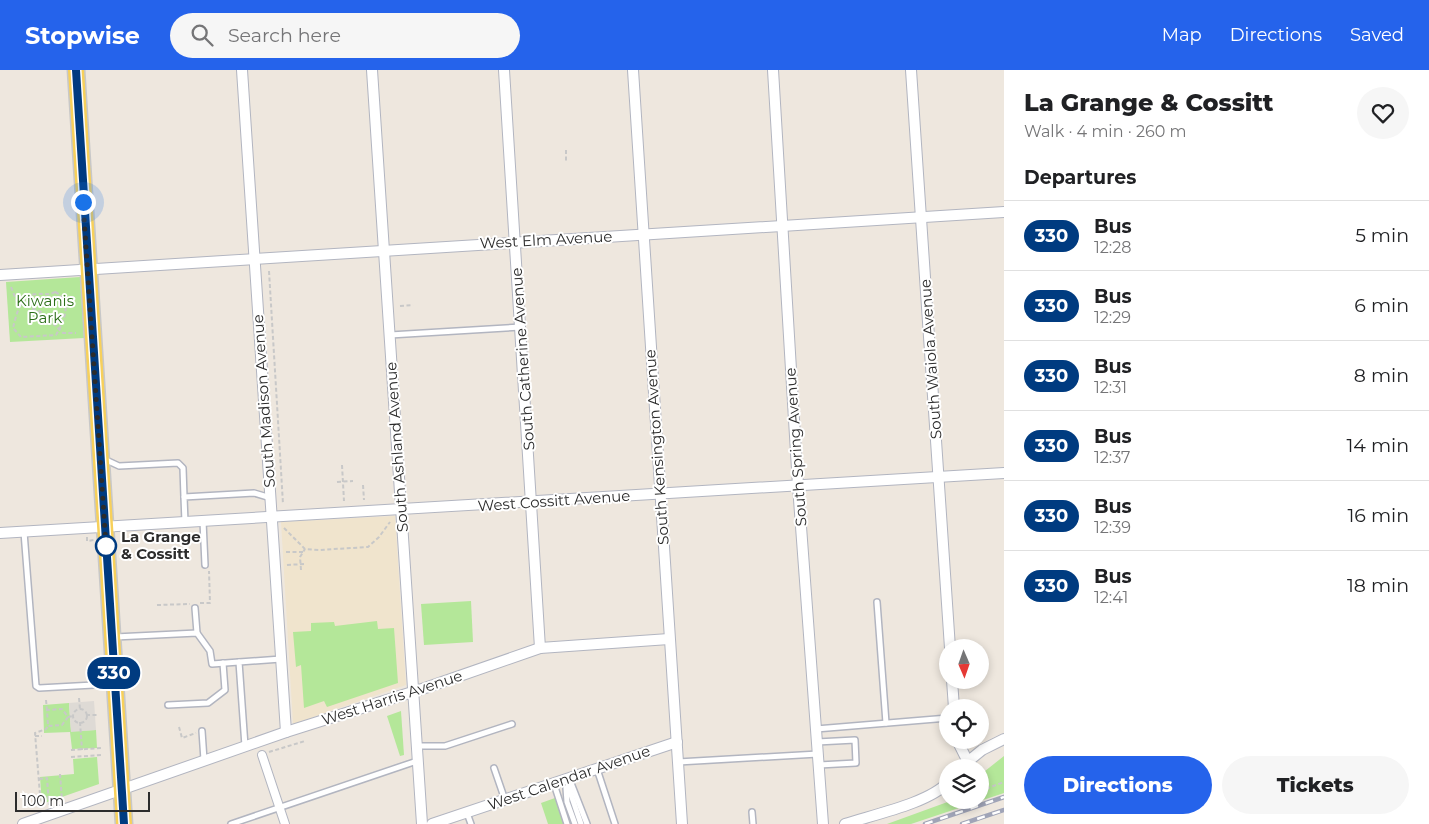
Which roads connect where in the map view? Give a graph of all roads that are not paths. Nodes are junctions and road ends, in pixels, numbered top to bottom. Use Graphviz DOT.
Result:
graph roads {
  1 [pos="76,70"];
  2 [pos="242,70"];
  3 [pos="372,70"];
  4 [pos="504,70"];
  5 [pos="633,70"];
  6 [pos="773,70"];
  7 [pos="911,70"];
  8 [pos="1004,212"];
  9 [pos="920,216"];
  10 [pos="782,225"];
  11 [pos="643,235"];
  12 [pos="515,241"];
  13 [pos="384,250"];
  14 [pos="255,258"];
  15 [pos="87,269"];
  16 [pos="0,275"];
  17 [pos="521,327"];
  18 [pos="390,335"];
  19 [pos="100,454"];
  20 [pos="1004,473"];
  21 [pos="939,477"];
  22 [pos="798,486"];
  23 [pos="661,494"];
  24 [pos="184,498"];
  25 [pos="274,501"];
  26 [pos="532,502"];
  27 [pos="401,510"];
  28 [pos="272,518"];
  29 [pos="203,521"];
  30 [pos="185,522"];
  31 [pos="24,532"];
  32 [pos="0,533"];
  33 [pos="99,534"];
  34 [pos="205,565"];
  35 [pos="877,602"];
  36 [pos="196,608"];
  37 [pos="197,633"];
  38 [pos="112,637"];
  39 [pos="669,639"];
  40 [pos="949,639"];
  41 [pos="540,648"];
  42 [pos="281,659"];
  43 [pos="239,662"];
  44 [pos="223,663"];
  45 [pos="115,684"];
  46 [pos="413,692"];
  47 [pos="168,705"];
  48 [pos="939,719"];
  49 [pos="886,723"];
  50 [pos="512,724"];
  51 [pos="816,729"];
  52 [pos="202,731"];
  53 [pos="286,732"];
  54 [pos="1004,739"];
  55 [pos="677,742"];
  56 [pos="817,742"];
  57 [pos="245,746"];
  58 [pos="417,746"];
  59 [pos="262,754"];
  60 [pos="818,754"];
  61 [pos="972,759"];
  62 [pos="204,761"];
  63 [pos="418,761"];
  64 [pos="678,762"];
  65 [pos="819,766"];
  66 [pos="494,768"];
  67 [pos="597,769"];
  68 [pos="563,780"];
  69 [pos="939,790"];
  70 [pos="122,791"];
  71 [pos="504,800"];
  72 [pos="280,808"];
  73 [pos="466,812"];
  74 [pos="752,812"];
  75 [pos="43,816"];
  76 [pos="24,824"];
  77 [pos="124,824"];
  78 [pos="230,824"];
  79 [pos="285,824"];
  80 [pos="422,824"];
  81 [pos="432,824"];
  82 [pos="471,824"];
  83 [pos="567,824"];
  84 [pos="575,824"];
  85 [pos="580,824"];
  86 [pos="587,824"];
  87 [pos="615,824"];
  88 [pos="682,824"];
  89 [pos="753,824"];
  90 [pos="823,824"];
  91 [pos="845,824"];
  1 -- 15 [label="main road"];
  2 -- 14 [label="street, South Madison Avenue"];
  3 -- 13 [label="street, South Ashland Avenue"];
  4 -- 12 [label="street, South Catherine Avenue"];
  5 -- 11 [label="street, South Kensington Avenue"];
  6 -- 10 [label="street, South Spring Avenue"];
  7 -- 9 [label="street, South Waiola Avenue"];
  8 -- 9 [label="street, West Elm Avenue"];
  9 -- 10 [label="street, West Elm Avenue"];
  9 -- 21 [label="street, South Waiola Avenue"];
  10 -- 11 [label="street, West Elm Avenue"];
  10 -- 22 [label="street, South Spring Avenue"];
  11 -- 12 [label="street, West Elm Avenue"];
  11 -- 23 [label="street, South Kensington Avenue"];
  12 -- 13 [label="street, West Elm Avenue"];
  12 -- 17 [label="street, South Catherine Avenue"];
  13 -- 14 [label="street, West Elm Avenue"];
  13 -- 18 [label="street, South Ashland Avenue"];
  14 -- 15 [label="street, West Elm Avenue"];
  14 -- 25 [label="street, South Madison Avenue"];
  15 -- 16 [label="street, West Elm Avenue"];
  15 -- 19 [label="main road"];
  17 -- 18 [label="lane"];
  17 -- 26 [label="street, South Catherine Avenue"];
  18 -- 27 [label="street, South Ashland Avenue"];
  19 -- 24 [label="lane"];
  19 -- 33 [label="main road"];
  20 -- 21 [label="street, West Cossitt Avenue"];
  21 -- 22 [label="street, West Cossitt Avenue"];
  21 -- 40 [label="street, South Waiola Avenue"];
  22 -- 23 [label="street, West Cossitt Avenue"];
  22 -- 51 [label="street, South Spring Avenue"];
  23 -- 26 [label="street, West Cossitt Avenue"];
  23 -- 39 [label="street, South Kensington Avenue"];
  24 -- 25 [label="lane"];
  24 -- 30 [label="lane"];
  25 -- 28 [label="street, South Madison Avenue"];
  26 -- 27 [label="street, West Cossitt Avenue"];
  26 -- 41 [label="street, South Catherine Avenue"];
  27 -- 28 [label="street, West Cossitt Avenue"];
  27 -- 46 [label="street, South Ashland Avenue"];
  28 -- 29 [label="street, West Cossitt Avenue"];
  28 -- 42 [label="street, South Madison Avenue"];
  29 -- 30 [label="street, West Cossitt Avenue"];
  29 -- 34 [label="lane"];
  30 -- 33 [label="street, West Cossitt Avenue"];
  31 -- 32 [label="street, West Cossitt Avenue"];
  31 -- 33 [label="street, West Cossitt Avenue"];
  31 -- 45 [label="lane"];
  33 -- 38 [label="main road"];
  35 -- 49 [label="lane"];
  36 -- 37 [label="lane"];
  37 -- 38 [label="lane"];
  37 -- 44 [label="lane"];
  38 -- 45 [label="main road"];
  39 -- 41 [label="street, West Harris Avenue"];
  39 -- 55 [label="street, South Kensington Avenue"];
  41 -- 46 [label="street, West Harris Avenue"];
  42 -- 43 [label="lane"];
  42 -- 53 [label="street, South Madison Avenue"];
  43 -- 44 [label="lane"];
  43 -- 57 [label="lane"];
  44 -- 47 [label="lane"];
  45 -- 70 [label="main road"];
  46 -- 53 [label="street, West Harris Avenue"];
  46 -- 58 [label="street, South Ashland Avenue"];
  48 -- 49 [label="lane"];
  49 -- 51 [label="lane"];
  50 -- 58 [label="lane"];
  51 -- 56 [label="street, South Spring Avenue"];
  52 -- 62 [label="lane"];
  53 -- 57 [label="street, West Harris Avenue"];
  54 -- 61 [label="street"];
  55 -- 64 [label="street, South Kensington Avenue"];
  55 -- 67 [label="street, West Calendar Avenue"];
  56 -- 60 [label="street, South Spring Avenue"];
  56 -- 65 [label="lane"];
  57 -- 62 [label="street, West Harris Avenue"];
  58 -- 63 [label="street, South Ashland Avenue"];
  59 -- 72 [label="street"];
  60 -- 64 [label="lane"];
  60 -- 65 [label="street, South Spring Avenue"];
  62 -- 70 [label="street, West Harris Avenue"];
  63 -- 72 [label="lane"];
  63 -- 80 [label="street, South Ashland Avenue"];
  64 -- 88 [label="street, South Kensington Avenue"];
  65 -- 90 [label="street, South Spring Avenue"];
  66 -- 71 [label="lane"];
  67 -- 68 [label="street, West Calendar Avenue"];
  67 -- 87 [label="lane"];
  68 -- 71 [label="street, West Calendar Avenue"];
  68 -- 83 [label="lane"];
  68 -- 84 [label="lane"];
  68 -- 85 [label="lane"];
  68 -- 86 [label="lane"];
  69 -- 91 [label="street"];
  70 -- 75 [label="street, West Harris Avenue"];
  70 -- 77 [label="main road"];
  71 -- 73 [label="street, West Calendar Avenue"];
  72 -- 78 [label="lane"];
  72 -- 79 [label="street"];
  73 -- 81 [label="street, West Calendar Avenue"];
  73 -- 82 [label="lane"];
  74 -- 89 [label="lane"];
  75 -- 76 [label="street, West Harris Avenue"];
}
